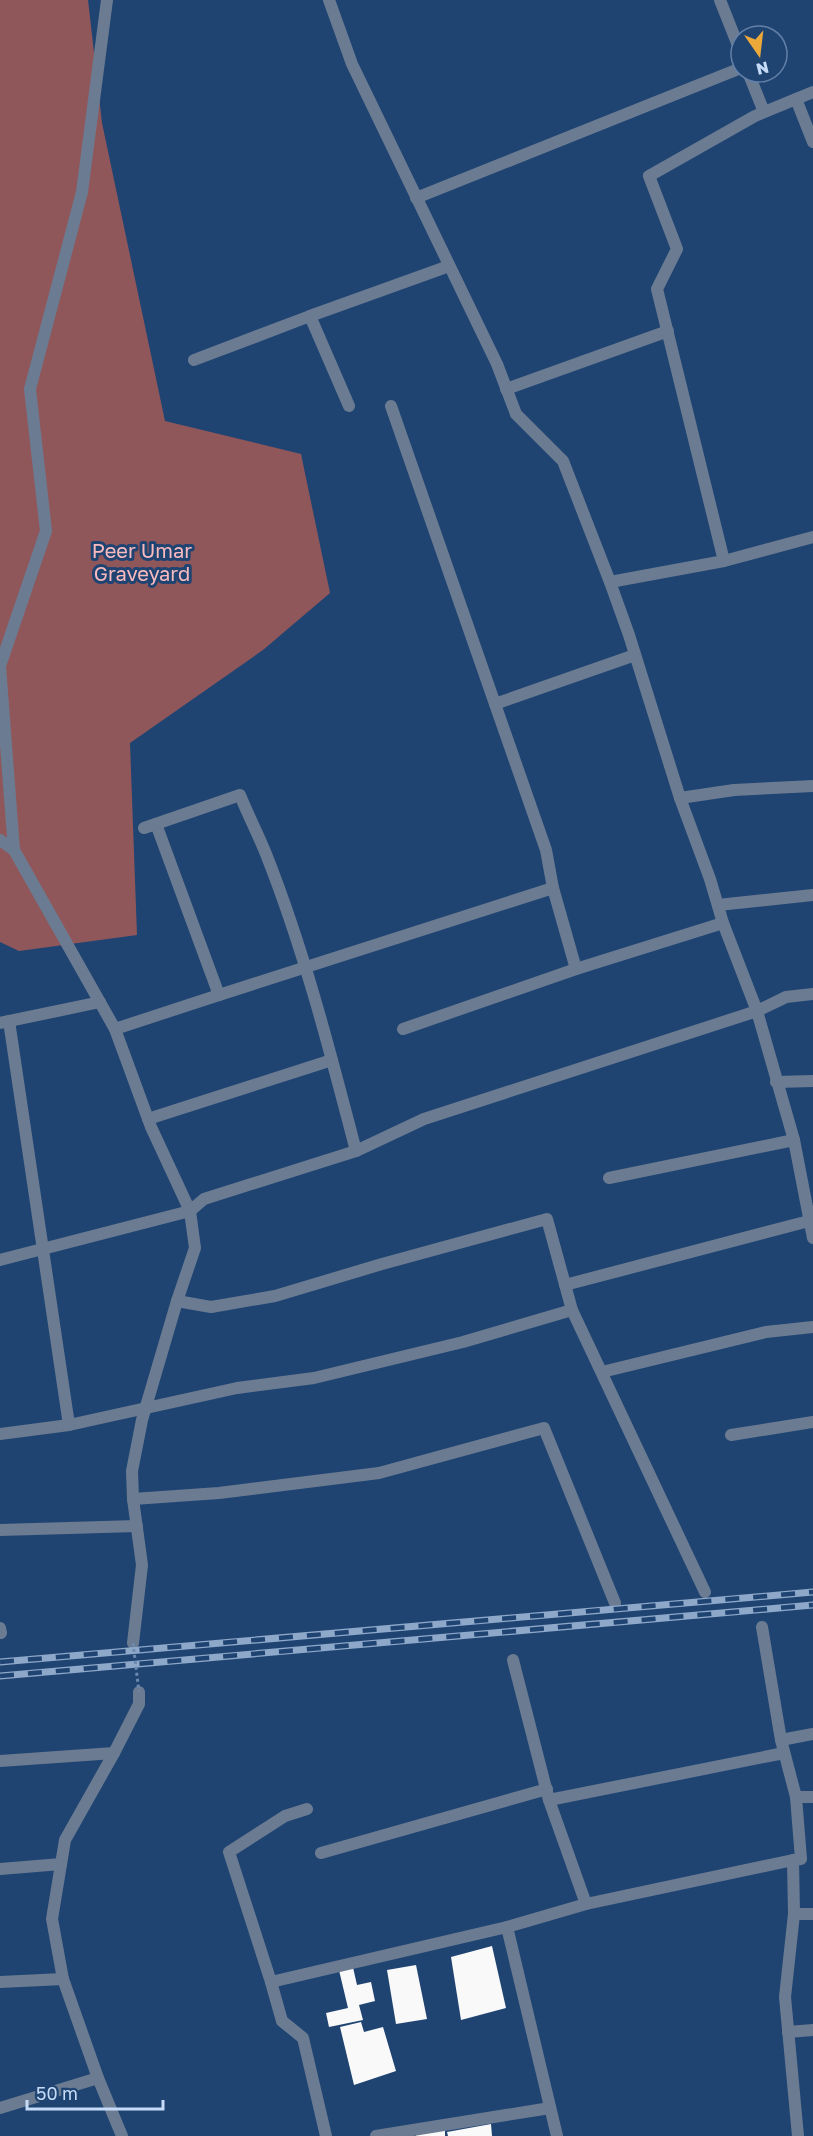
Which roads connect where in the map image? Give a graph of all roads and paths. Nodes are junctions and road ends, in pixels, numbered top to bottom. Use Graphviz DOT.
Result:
graph roads {
  1 [pos="107,0"];
  2 [pos="329,0"];
  3 [pos="720,0"];
  4 [pos="730,24"];
  5 [pos="729,73"];
  6 [pos="753,84"];
  7 [pos="813,92"];
  8 [pos="796,99"];
  9 [pos="764,112"];
  10 [pos="813,141"];
  11 [pos="416,198"];
  12 [pos="449,266"];
  13 [pos="310,316"];
  14 [pos="668,331"];
  15 [pos="194,360"];
  16 [pos="506,389"];
  17 [pos="349,406"];
  18 [pos="392,406"];
  19 [pos="813,537"];
  20 [pos="724,561"];
  21 [pos="610,582"];
  22 [pos="635,655"];
  23 [pos="495,705"];
  24 [pos="813,786"];
  25 [pos="680,798"];
  26 [pos="0,840"];
  27 [pos="14,850"];
  28 [pos="553,888"];
  29 [pos="813,895"];
  30 [pos="718,904"];
  31 [pos="723,923"];
  32 [pos="305,967"];
  33 [pos="576,969"];
  34 [pos="813,994"];
  35 [pos="219,995"];
  36 [pos="100,1002"];
  37 [pos="757,1011"];
  38 [pos="4,1022"];
  39 [pos="116,1029"];
  40 [pos="403,1029"];
  41 [pos="332,1060"];
  42 [pos="813,1081"];
  43 [pos="776,1082"];
  44 [pos="148,1119"];
  45 [pos="794,1140"];
  46 [pos="356,1151"];
  47 [pos="609,1178"];
  48 [pos="190,1210"];
  49 [pos="809,1221"];
  50 [pos="813,1238"];
  51 [pos="43,1248"];
  52 [pos="0,1260"];
  53 [pos="565,1285"];
  54 [pos="177,1301"];
  55 [pos="572,1310"];
  56 [pos="813,1327"];
  57 [pos="602,1372"];
  58 [pos="146,1407"];
  59 [pos="813,1422"];
  60 [pos="69,1425"];
  61 [pos="0,1434"];
  62 [pos="731,1435"];
  63 [pos="133,1499"];
  64 [pos="137,1526"];
  65 [pos="0,1530"];
  66 [pos="705,1592"];
  67 [pos="615,1603"];
  68 [pos="762,1628"];
  69 [pos="133,1643"];
  70 [pos="513,1660"];
  71 [pos="139,1692"];
  72 [pos="813,1734"];
  73 [pos="782,1746"];
  74 [pos="114,1753"];
  75 [pos="0,1761"];
  76 [pos="548,1794"];
  77 [pos="796,1797"];
  78 [pos="813,1797"];
  79 [pos="307,1809"];
  80 [pos="321,1853"];
  81 [pos="793,1860"];
  82 [pos="61,1864"];
  83 [pos="0,1869"];
  84 [pos="586,1904"];
  85 [pos="794,1914"];
  86 [pos="813,1914"];
  87 [pos="507,1926"];
  88 [pos="63,1979"];
  89 [pos="0,1982"];
  90 [pos="271,1982"];
  91 [pos="813,2030"];
  92 [pos="788,2032"];
  93 [pos="98,2078"];
  94 [pos="0,2108"];
  95 [pos="550,2108"];
  96 [pos="122,2136"];
  97 [pos="326,2136"];
  98 [pos="376,2136"];
  99 [pos="557,2136"];
  100 [pos="798,2136"];
  1 -- 27 [label="street"];
  2 -- 11 [label="street"];
  3 -- 4 [label="street"];
  5 -- 11 [label="street"];
  6 -- 9 [label="street"];
  7 -- 8 [label="street"];
  8 -- 9 [label="street"];
  8 -- 10 [label="street"];
  9 -- 14 [label="street"];
  11 -- 12 [label="street"];
  12 -- 13 [label="street"];
  12 -- 16 [label="street"];
  13 -- 15 [label="street"];
  13 -- 17 [label="street"];
  14 -- 16 [label="street"];
  14 -- 20 [label="street"];
  16 -- 21 [label="street"];
  18 -- 23 [label="street"];
  19 -- 20 [label="street"];
  20 -- 21 [label="street"];
  21 -- 22 [label="street"];
  22 -- 23 [label="street"];
  22 -- 25 [label="street"];
  23 -- 28 [label="street"];
  24 -- 25 [label="street"];
  25 -- 30 [label="street"];
  26 -- 27 [label="street"];
  27 -- 36 [label="street"];
  28 -- 32 [label="street"];
  28 -- 33 [label="street"];
  29 -- 30 [label="street"];
  30 -- 31 [label="street"];
  31 -- 33 [label="street"];
  31 -- 37 [label="street"];
  32 -- 35 [label="street"];
  32 -- 35 [label="street"];
  32 -- 41 [label="street"];
  33 -- 40 [label="street"];
  34 -- 37 [label="street"];
  35 -- 39 [label="street"];
  36 -- 38 [label="street"];
  36 -- 39 [label="street"];
  37 -- 43 [label="street"];
  37 -- 46 [label="street"];
  38 -- 51 [label="street"];
  39 -- 44 [label="street"];
  41 -- 44 [label="street"];
  41 -- 46 [label="street"];
  42 -- 43 [label="street"];
  43 -- 45 [label="street"];
  44 -- 48 [label="street"];
  45 -- 47 [label="street"];
  45 -- 49 [label="street"];
  46 -- 48 [label="street"];
  48 -- 51 [label="street"];
  48 -- 54 [label="street"];
  49 -- 50 [label="street"];
  49 -- 53 [label="street"];
  51 -- 52 [label="street"];
  51 -- 60 [label="street"];
  53 -- 54 [label="street"];
  53 -- 55 [label="street"];
  54 -- 58 [label="street"];
  55 -- 57 [label="street"];
  55 -- 58 [label="street"];
  56 -- 57 [label="street"];
  57 -- 66 [label="street"];
  58 -- 60 [label="street"];
  58 -- 63 [label="street"];
  59 -- 62 [label="street"];
  60 -- 61 [label="street"];
  63 -- 64 [label="street"];
  63 -- 67 [label="street"];
  64 -- 65 [label="street"];
  64 -- 69 [label="street"];
  68 -- 73 [label="street"];
  69 -- 71 [label="path, bridge"];
  70 -- 76 [label="street"];
  71 -- 74 [label="street"];
  72 -- 73 [label="street"];
  73 -- 76 [label="street"];
  73 -- 77 [label="street"];
  74 -- 75 [label="street"];
  74 -- 82 [label="street"];
  76 -- 80 [label="street"];
  76 -- 84 [label="street"];
  77 -- 78 [label="street"];
  77 -- 81 [label="street"];
  79 -- 90 [label="street"];
  81 -- 84 [label="street"];
  81 -- 85 [label="street"];
  82 -- 83 [label="street"];
  82 -- 88 [label="street"];
  84 -- 87 [label="street"];
  85 -- 86 [label="street"];
  85 -- 92 [label="street"];
  87 -- 90 [label="street"];
  87 -- 95 [label="street"];
  88 -- 89 [label="street"];
  88 -- 93 [label="street"];
  90 -- 97 [label="street"];
  91 -- 92 [label="street"];
  92 -- 100 [label="street"];
  93 -- 94 [label="street"];
  93 -- 96 [label="street"];
  95 -- 98 [label="street"];
  95 -- 99 [label="street"];
}
